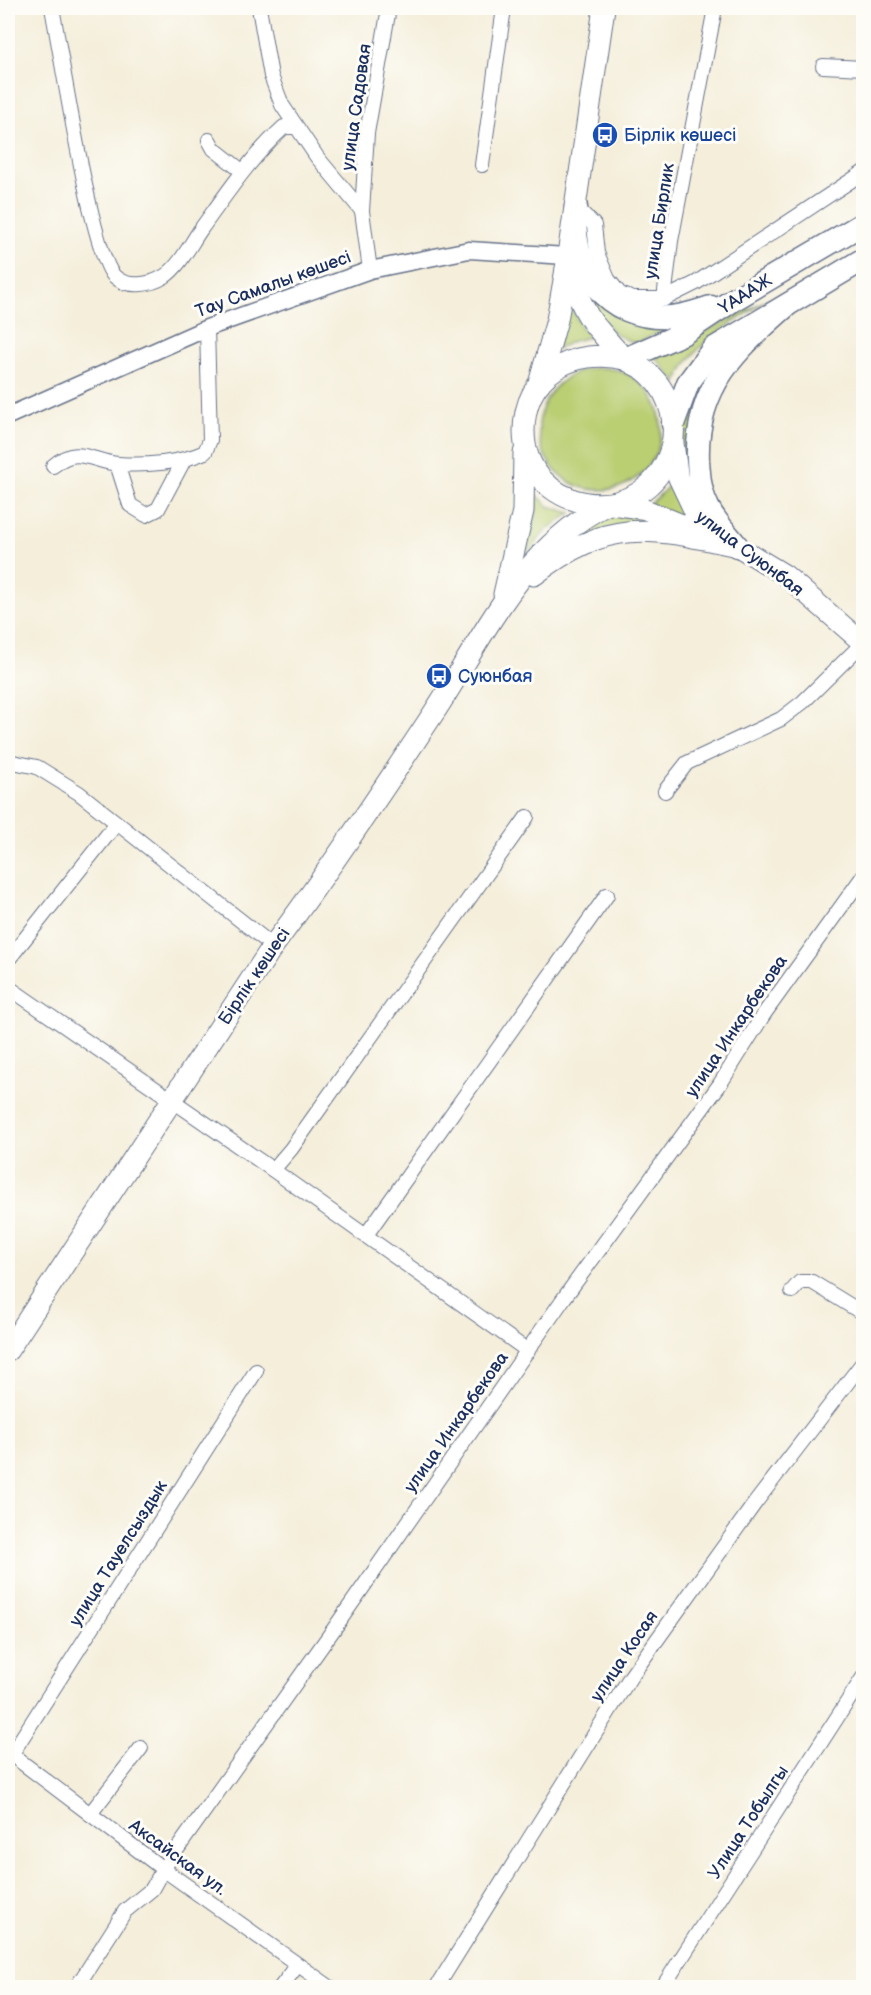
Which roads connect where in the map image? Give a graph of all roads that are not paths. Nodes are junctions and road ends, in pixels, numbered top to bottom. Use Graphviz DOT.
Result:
graph roads {
  1 [pos="52,8"];
  2 [pos="259,8"];
  3 [pos="389,8"];
  4 [pos="504,8"];
  5 [pos="604,8"];
  6 [pos="715,8"];
  7 [pos="823,66"];
  8 [pos="864,68"];
  9 [pos="296,127"];
  10 [pos="208,140"];
  11 [pos="482,165"];
  12 [pos="242,171"];
  13 [pos="864,172"];
  14 [pos="576,207"];
  15 [pos="362,211"];
  16 [pos="864,223"];
  17 [pos="864,259"];
  18 [pos="567,262"];
  19 [pos="370,270"];
  20 [pos="664,299"];
  21 [pos="733,300"];
  22 [pos="786,306"];
  23 [pos="207,328"];
  24 [pos="625,359"];
  25 [pos="539,384"];
  26 [pos="8,417"];
  27 [pos="673,431"];
  28 [pos="524,440"];
  29 [pos="184,460"];
  30 [pos="117,464"];
  31 [pos="53,466"];
  32 [pos="608,504"];
  33 [pos="736,546"];
  34 [pos="501,603"];
  35 [pos="863,643"];
  36 [pos="8,761"];
  37 [pos="665,791"];
  38 [pos="527,817"];
  39 [pos="116,824"];
  40 [pos="864,874"];
  41 [pos="607,895"];
  42 [pos="273,946"];
  43 [pos="8,960"];
  44 [pos="8,987"];
  45 [pos="172,1099"];
  46 [pos="273,1170"];
  47 [pos="366,1235"];
  48 [pos="792,1291"];
  49 [pos="864,1314"];
  50 [pos="8,1350"];
  51 [pos="528,1351"];
  52 [pos="864,1361"];
  53 [pos="256,1371"];
  54 [pos="864,1676"];
  55 [pos="141,1748"];
  56 [pos="9,1753"];
  57 [pos="90,1814"];
  58 [pos="163,1869"];
  59 [pos="297,1966"];
  60 [pos="76,1988"];
  61 [pos="280,1988"];
  62 [pos="331,1988"];
  63 [pos="436,1988"];
  64 [pos="662,1988"];
  1 -- 12 [label="street"];
  2 -- 9 [label="street"];
  3 -- 15 [label="street, улица Садовая"];
  4 -- 11 [label="street"];
  5 -- 14 [label="main road"];
  6 -- 20 [label="street, улица Бирлик"];
  7 -- 8 [label="street"];
  9 -- 12 [label="street"];
  9 -- 15 [label="street"];
  10 -- 12 [label="street"];
  13 -- 20 [label="street"];
  14 -- 18 [label="main road"];
  14 -- 20 [label="street"];
  14 -- 21 [label="highway"];
  15 -- 19 [label="street, улица Садовая"];
  16 -- 21 [label="highway, ҮАААЖ"];
  17 -- 22 [label="highway, ҮАААЖ"];
  18 -- 19 [label="street, Тау Самалы көшесі"];
  18 -- 24 [label="main road"];
  18 -- 25 [label="main road"];
  19 -- 23 [label="street, Тау Самалы көшесі"];
  21 -- 24 [label="highway, ҮАААЖ"];
  22 -- 27 [label="highway, ҮАААЖ"];
  22 -- 33 [label="highway"];
  23 -- 26 [label="street, Тау Самалы көшесі"];
  23 -- 29 [label="street"];
  24 -- 25 [label="main road"];
  24 -- 27 [label="main road"];
  25 -- 28 [label="main road"];
  27 -- 32 [label="main road"];
  27 -- 33 [label="main road, улица Суюнбая"];
  28 -- 32 [label="main road"];
  28 -- 34 [label="main road"];
  29 -- 30 [label="street"];
  29 -- 30 [label="street"];
  30 -- 31 [label="street"];
  32 -- 33 [label="main road"];
  32 -- 34 [label="main road"];
  33 -- 34 [label="main road"];
  33 -- 35 [label="main road, улица Суюнбая"];
  34 -- 42 [label="main road, Бірлік көшесі"];
  35 -- 37 [label="street"];
  36 -- 39 [label="street"];
  38 -- 46 [label="street"];
  39 -- 42 [label="street"];
  39 -- 43 [label="street"];
  40 -- 51 [label="street, улица Инкарбекова"];
  41 -- 47 [label="street"];
  42 -- 45 [label="main road, Бірлік көшесі"];
  44 -- 45 [label="street"];
  45 -- 46 [label="street"];
  45 -- 50 [label="main road, Бірлік көшесі"];
  46 -- 47 [label="street"];
  47 -- 51 [label="street"];
  48 -- 49 [label="street"];
  51 -- 58 [label="street, улица Инкарбекова"];
  52 -- 63 [label="street, улица Косая"];
  53 -- 56 [label="street, улица Тауелсыздык"];
  54 -- 64 [label="street, Улица Тобылгы"];
  55 -- 57 [label="street"];
  56 -- 57 [label="street, Аксайская ул."];
  57 -- 58 [label="street, Аксайская ул."];
  58 -- 59 [label="street, Аксайская ул."];
  58 -- 60 [label="street, улица Инкарбекова"];
  59 -- 61 [label="street"];
  59 -- 62 [label="street, Аксайская ул."];
}
